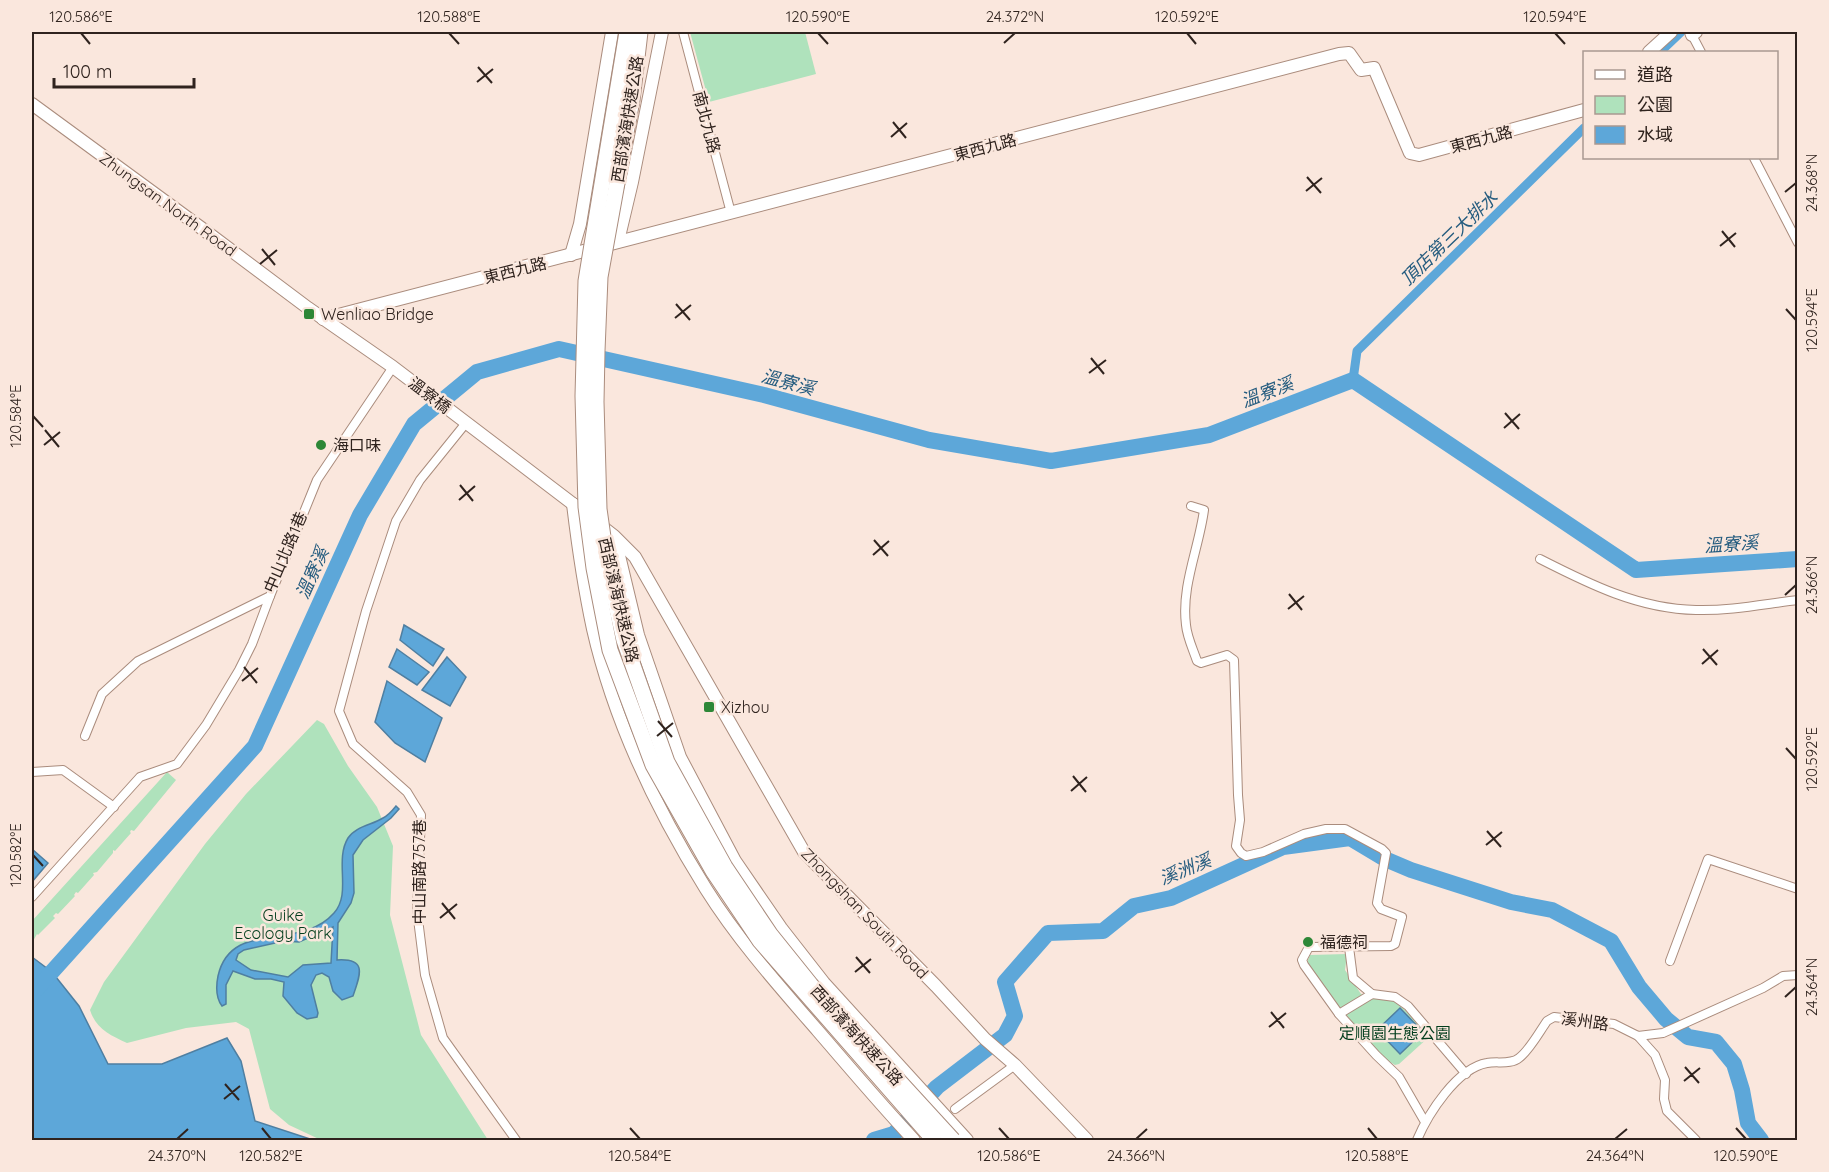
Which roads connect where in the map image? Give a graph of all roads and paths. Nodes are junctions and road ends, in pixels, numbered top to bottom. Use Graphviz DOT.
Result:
graph roads {
  1 [pos="612,32"];
  2 [pos="627,32"];
  3 [pos="640,32"];
  4 [pos="662,32"];
  5 [pos="683,32"];
  6 [pos="1671,32"];
  7 [pos="1693,33"];
  8 [pos="1650,51"];
  9 [pos="1701,51"];
  10 [pos="32,104"];
  11 [pos="1583,110"];
  12 [pos="1755,159"];
  13 [pos="731,213"];
  14 [pos="618,241"];
  15 [pos="1797,243"];
  16 [pos="571,255"];
  17 [pos="323,319"];
  18 [pos="393,367"];
  19 [pos="466,423"];
  20 [pos="573,504"];
  21 [pos="1191,506"];
  22 [pos="614,536"];
  23 [pos="1540,559"];
  24 [pos="270,596"];
  25 [pos="1797,600"];
  26 [pos="85,736"];
  27 [pos="32,772"];
  28 [pos="114,807"];
  29 [pos="1797,889"];
  30 [pos="32,897"];
  31 [pos="1349,947"];
  32 [pos="1670,962"];
  33 [pos="1797,975"];
  34 [pos="1372,994"];
  35 [pos="1339,1014"];
  36 [pos="1638,1036"];
  37 [pos="1015,1065"];
  38 [pos="1466,1074"];
  39 [pos="949,1112"];
  40 [pos="1425,1122"];
  41 [pos="912,1139"];
  42 [pos="516,1140"];
  43 [pos="934,1140"];
  44 [pos="953,1140"];
  45 [pos="967,1140"];
  46 [pos="1087,1140"];
  47 [pos="1417,1140"];
  48 [pos="1696,1140"];
  1 -- 16 [label="street"];
  2 -- 43 [label="highway, 西部濱海快速公路, bridge"];
  3 -- 44 [label="highway, 西部濱海快速公路, bridge"];
  4 -- 14 [label="street"];
  5 -- 13 [label="street, 南北九路"];
  6 -- 8 [label="street"];
  7 -- 9 [label="street"];
  10 -- 17 [label="street, Zhungsan North Road"];
  11 -- 13 [label="street, 東西九路"];
  12 -- 15 [label="street"];
  13 -- 14 [label="street, 東西九路"];
  14 -- 16 [label="street, 東西九路"];
  16 -- 17 [label="street, 東西九路"];
  17 -- 18 [label="street, Zhungsan North Road"];
  18 -- 19 [label="street, 溫寮橋"];
  18 -- 24 [label="street, 中山北路1巷"];
  19 -- 20 [label="street, Zhongshan South Road"];
  19 -- 42 [label="street, 中山南路757巷"];
  20 -- 22 [label="street, Zhongshan South Road"];
  20 -- 41 [label="street"];
  21 -- 31 [label="street"];
  22 -- 37 [label="street, Zhongshan South Road"];
  22 -- 39 [label="street"];
  23 -- 25 [label="street"];
  24 -- 26 [label="street, 中山北路1巷"];
  24 -- 28 [label="street"];
  27 -- 28 [label="street"];
  28 -- 30 [label="street"];
  29 -- 32 [label="street"];
  31 -- 34 [label="street"];
  31 -- 35 [label="street"];
  33 -- 36 [label="street"];
  34 -- 35 [label="street"];
  34 -- 38 [label="street"];
  35 -- 40 [label="street"];
  36 -- 38 [label="street, 溪州路"];
  36 -- 48 [label="street"];
  37 -- 39 [label="street"];
  37 -- 46 [label="street"];
  38 -- 40 [label="street, 溪州路"];
  39 -- 45 [label="street"];
  40 -- 47 [label="street, 溪州路"];
}
